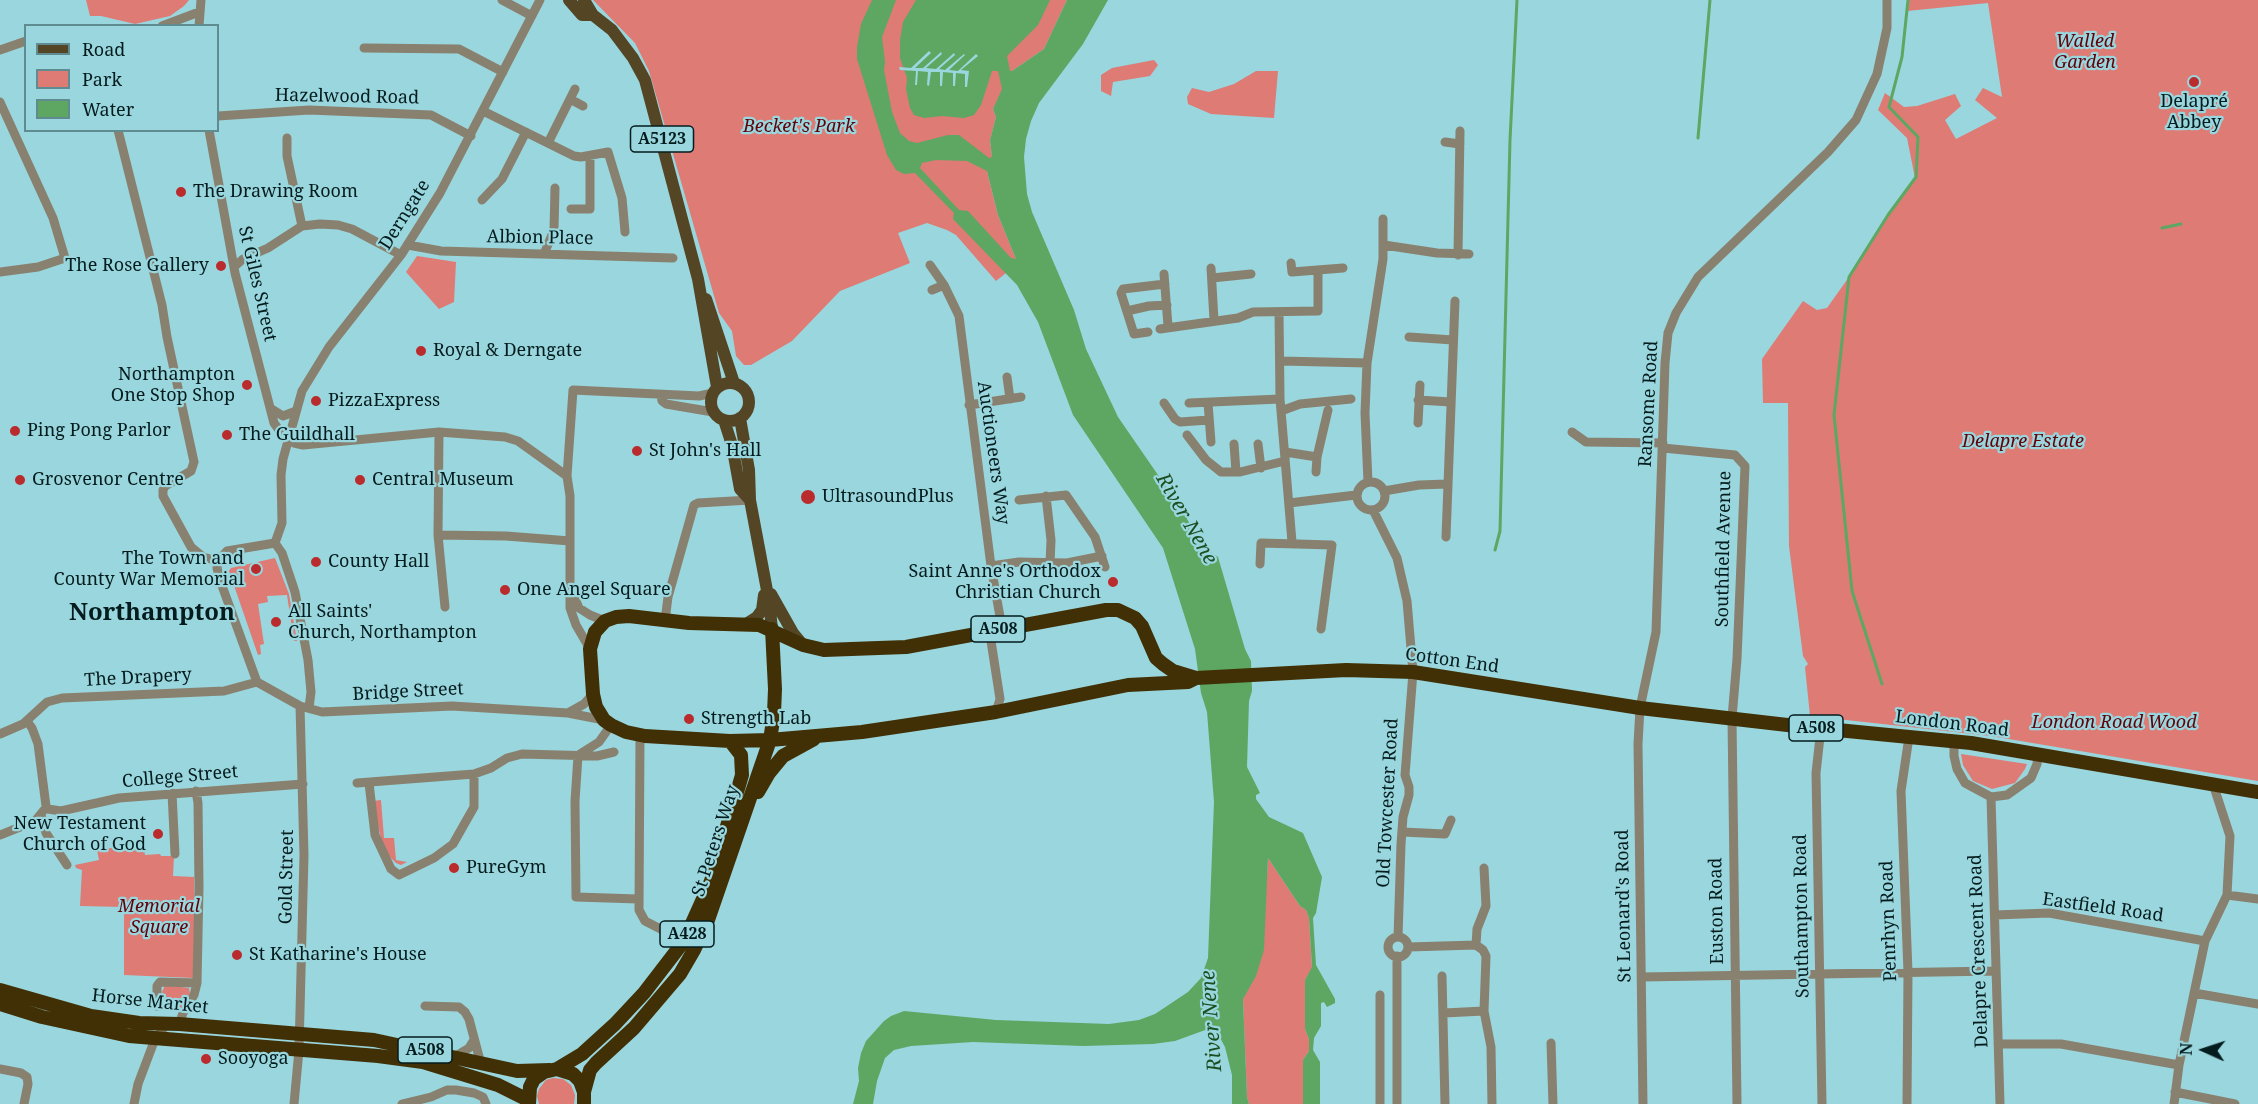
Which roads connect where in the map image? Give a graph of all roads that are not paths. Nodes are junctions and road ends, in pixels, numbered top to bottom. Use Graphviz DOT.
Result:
graph roads {
  1 [pos="201,0"];
  2 [pos="502,0"];
  3 [pos="540,0"];
  4 [pos="569,0"];
  5 [pos="1887,0"];
  6 [pos="588,5"];
  7 [pos="199,12"];
  8 [pos="532,16"];
  9 [pos="167,24"];
  10 [pos="199,24"];
  11 [pos="24,42"];
  12 [pos="364,48"];
  13 [pos="0,50"];
  14 [pos="503,72"];
  15 [pos="575,89"];
  16 [pos="570,99"];
  17 [pos="0,102"];
  18 [pos="583,106"];
  19 [pos="483,111"];
  20 [pos="219,116"];
  21 [pos="1460,130"];
  22 [pos="118,132"];
  23 [pos="208,132"];
  24 [pos="526,132"];
  25 [pos="471,136"];
  26 [pos="287,138"];
  27 [pos="1445,142"];
  28 [pos="548,143"];
  29 [pos="1460,144"];
  30 [pos="590,156"];
  31 [pos="555,188"];
  32 [pos="482,200"];
  33 [pos="571,209"];
  34 [pos="1383,219"];
  35 [pos="302,226"];
  36 [pos="625,232"];
  37 [pos="408,245"];
  38 [pos="1384,245"];
  39 [pos="544,254"];
  40 [pos="1469,254"];
  41 [pos="401,255"];
  42 [pos="1458,255"];
  43 [pos="673,258"];
  44 [pos="1291,263"];
  45 [pos="930,266"];
  46 [pos="234,267"];
  47 [pos="1343,268"];
  48 [pos="1318,270"];
  49 [pos="0,272"];
  50 [pos="1251,274"];
  51 [pos="698,279"];
  52 [pos="944,285"];
  53 [pos="932,290"];
  54 [pos="1455,301"];
  55 [pos="1167,305"];
  56 [pos="1127,311"];
  57 [pos="1279,312"];
  58 [pos="1214,320"];
  59 [pos="1148,332"];
  60 [pos="1409,337"];
  61 [pos="1453,340"];
  62 [pos="1281,361"];
  63 [pos="1367,363"];
  64 [pos="1007,377"];
  65 [pos="735,383"];
  66 [pos="1420,385"];
  67 [pos="715,390"];
  68 [pos="660,395"];
  69 [pos="1021,398"];
  70 [pos="1010,399"];
  71 [pos="1280,399"];
  72 [pos="1351,399"];
  73 [pos="1418,400"];
  74 [pos="1450,402"];
  75 [pos="1164,403"];
  76 [pos="1190,403"];
  77 [pos="1208,403"];
  78 [pos="969,405"];
  79 [pos="270,408"];
  80 [pos="1328,410"];
  81 [pos="296,411"];
  82 [pos="1281,411"];
  83 [pos="713,412"];
  84 [pos="740,418"];
  85 [pos="724,420"];
  86 [pos="1209,420"];
  87 [pos="1418,423"];
  88 [pos="439,432"];
  89 [pos="1572,432"];
  90 [pos="1187,435"];
  91 [pos="288,439"];
  92 [pos="1211,442"];
  93 [pos="1234,444"];
  94 [pos="1258,444"];
  95 [pos="1663,446"];
  96 [pos="1285,457"];
  97 [pos="1317,457"];
  98 [pos="1261,468"];
  99 [pos="1236,472"];
  100 [pos="1316,472"];
  101 [pos="567,476"];
  102 [pos="1368,482"];
  103 [pos="1447,484"];
  104 [pos="1384,491"];
  105 [pos="1356,495"];
  106 [pos="1046,496"];
  107 [pos="750,500"];
  108 [pos="1019,500"];
  109 [pos="1289,503"];
  110 [pos="1373,510"];
  111 [pos="438,535"];
  112 [pos="1446,537"];
  113 [pos="570,541"];
  114 [pos="274,542"];
  115 [pos="1292,542"];
  116 [pos="1102,556"];
  117 [pos="218,561"];
  118 [pos="1050,564"];
  119 [pos="1260,564"];
  120 [pos="991,566"];
  121 [pos="1105,567"];
  122 [pos="766,582"];
  123 [pos="572,591"];
  124 [pos="445,607"];
  125 [pos="605,621"];
  126 [pos="665,621"];
  127 [pos="746,624"];
  128 [pos="1002,628"];
  129 [pos="772,629"];
  130 [pos="1321,629"];
  131 [pos="984,632"];
  132 [pos="803,645"];
  133 [pos="590,649"];
  134 [pos="1156,658"];
  135 [pos="1413,672"];
  136 [pos="1196,678"];
  137 [pos="257,682"];
  138 [pos="1142,685"];
  139 [pos="593,694"];
  140 [pos="305,707"];
  141 [pos="1640,708"];
  142 [pos="996,712"];
  143 [pos="568,713"];
  144 [pos="1732,718"];
  145 [pos="27,721"];
  146 [pos="607,723"];
  147 [pos="1821,728"];
  148 [pos="0,734"];
  149 [pos="640,735"];
  150 [pos="819,736"];
  151 [pos="1909,737"];
  152 [pos="770,740"];
  153 [pos="730,741"];
  154 [pos="1954,741"];
  155 [pos="614,752"];
  156 [pos="2038,754"];
  157 [pos="578,756"];
  158 [pos="474,774"];
  159 [pos="357,783"];
  160 [pos="369,783"];
  161 [pos="303,784"];
  162 [pos="2213,784"];
  163 [pos="196,791"];
  164 [pos="2258,792"];
  165 [pos="172,793"];
  166 [pos="1991,797"];
  167 [pos="44,810"];
  168 [pos="61,811"];
  169 [pos="742,819"];
  170 [pos="1451,820"];
  171 [pos="1402,832"];
  172 [pos="0,835"];
  173 [pos="51,839"];
  174 [pos="175,854"];
  175 [pos="66,865"];
  176 [pos="1484,868"];
  177 [pos="2226,895"];
  178 [pos="638,899"];
  179 [pos="2258,899"];
  180 [pos="1995,915"];
  181 [pos="1398,937"];
  182 [pos="684,941"];
  183 [pos="2205,941"];
  184 [pos="1476,945"];
  185 [pos="1408,946"];
  186 [pos="1398,957"];
  187 [pos="1996,971"];
  188 [pos="1908,972"];
  189 [pos="1735,975"];
  190 [pos="1820,975"];
  191 [pos="1443,976"];
  192 [pos="1642,976"];
  193 [pos="197,983"];
  194 [pos="0,990"];
  195 [pos="2194,993"];
  196 [pos="1380,995"];
  197 [pos="0,1004"];
  198 [pos="2258,1004"];
  199 [pos="425,1005"];
  200 [pos="157,1006"];
  201 [pos="1484,1011"];
  202 [pos="1444,1012"];
  203 [pos="121,1020"];
  204 [pos="173,1024"];
  205 [pos="299,1033"];
  206 [pos="155,1039"];
  207 [pos="474,1040"];
  208 [pos="1551,1043"];
  209 [pos="225,1044"];
  210 [pos="1998,1044"];
  211 [pos="299,1050"];
  212 [pos="454,1057"];
  213 [pos="481,1064"];
  214 [pos="2179,1065"];
  215 [pos="0,1069"];
  216 [pos="553,1069"];
  217 [pos="2175,1092"];
  218 [pos="585,1100"];
  219 [pos="484,1101"];
  220 [pos="528,1103"];
  221 [pos="24,1104"];
  222 [pos="134,1104"];
  223 [pos="294,1104"];
  224 [pos="402,1104"];
  225 [pos="1380,1104"];
  226 [pos="1397,1104"];
  227 [pos="1445,1104"];
  228 [pos="1492,1104"];
  229 [pos="1553,1104"];
  230 [pos="1643,1104"];
  231 [pos="1737,1104"];
  232 [pos="1822,1104"];
  233 [pos="1907,1104"];
  234 [pos="2000,1104"];
  235 [pos="2174,1104"];
  236 [pos="2235,1104"];
  1 -- 7 [label="street"];
  2 -- 8 [label="street"];
  3 -- 8 [label="street, Derngate"];
  4 -- 6 [label="main road"];
  5 -- 95 [label="street, Ransome Road"];
  6 -- 51 [label="main road, A5123"];
  7 -- 9 [label="street"];
  7 -- 10 [label="street"];
  8 -- 14 [label="street, Derngate"];
  11 -- 13 [label="street"];
  12 -- 14 [label="street"];
  14 -- 19 [label="street, Derngate"];
  15 -- 16 [label="street"];
  16 -- 18 [label="street"];
  16 -- 28 [label="street"];
  17 -- 49 [label="street"];
  19 -- 24 [label="street"];
  19 -- 25 [label="street, Derngate"];
  20 -- 25 [label="street, Hazelwood Road"];
  21 -- 29 [label="street"];
  22 -- 117 [label="street"];
  23 -- 46 [label="street, St Giles Street"];
  24 -- 28 [label="street"];
  24 -- 32 [label="street"];
  25 -- 37 [label="street, Derngate"];
  26 -- 35 [label="street"];
  27 -- 29 [label="street"];
  28 -- 30 [label="street"];
  29 -- 42 [label="street"];
  30 -- 33 [label="street"];
  30 -- 36 [label="street"];
  31 -- 39 [label="street"];
  34 -- 38 [label="street"];
  35 -- 41 [label="street"];
  35 -- 46 [label="street"];
  37 -- 39 [label="street, Albion Place"];
  37 -- 41 [label="street, Derngate"];
  38 -- 42 [label="street"];
  38 -- 63 [label="street"];
  39 -- 43 [label="street, Albion Place"];
  40 -- 42 [label="street"];
  41 -- 81 [label="street, Derngate"];
  44 -- 48 [label="street"];
  45 -- 52 [label="street, Auctioneers Way"];
  46 -- 79 [label="street, St Giles Street"];
  47 -- 48 [label="street"];
  48 -- 57 [label="street"];
  50 -- 58 [label="street"];
  51 -- 65 [label="main road, A5123"];
  51 -- 67 [label="main road, A5123"];
  52 -- 53 [label="street"];
  52 -- 78 [label="street, Auctioneers Way"];
  54 -- 61 [label="street"];
  55 -- 56 [label="street"];
  55 -- 56 [label="street"];
  55 -- 58 [label="street"];
  56 -- 59 [label="street"];
  57 -- 58 [label="street"];
  57 -- 62 [label="street"];
  60 -- 61 [label="street"];
  61 -- 74 [label="street"];
  62 -- 63 [label="street"];
  62 -- 71 [label="street"];
  63 -- 102 [label="street"];
  64 -- 70 [label="street"];
  65 -- 67 [label="main road"];
  65 -- 84 [label="main road"];
  66 -- 73 [label="street"];
  67 -- 68 [label="street"];
  67 -- 83 [label="main road"];
  68 -- 83 [label="street"];
  68 -- 101 [label="street"];
  69 -- 70 [label="street"];
  70 -- 78 [label="street"];
  71 -- 77 [label="street"];
  71 -- 82 [label="street"];
  72 -- 82 [label="street"];
  73 -- 74 [label="street"];
  73 -- 87 [label="street"];
  74 -- 103 [label="street"];
  75 -- 86 [label="street"];
  76 -- 77 [label="street"];
  77 -- 86 [label="street"];
  78 -- 120 [label="street, Auctioneers Way"];
  79 -- 81 [label="street"];
  79 -- 91 [label="street, St Giles Street"];
  80 -- 97 [label="street"];
  81 -- 91 [label="street, Derngate"];
  82 -- 96 [label="street"];
  83 -- 85 [label="main road"];
  84 -- 85 [label="main road"];
  84 -- 107 [label="main road"];
  85 -- 107 [label="main road"];
  86 -- 92 [label="street"];
  88 -- 91 [label="street"];
  88 -- 101 [label="street"];
  88 -- 111 [label="street"];
  89 -- 95 [label="street, Southfield Avenue"];
  90 -- 99 [label="street"];
  91 -- 114 [label="street, Derngate"];
  93 -- 99 [label="street"];
  94 -- 98 [label="street"];
  95 -- 141 [label="street, Ransome Road"];
  95 -- 144 [label="street, Southfield Avenue"];
  96 -- 97 [label="street"];
  96 -- 98 [label="street"];
  96 -- 109 [label="street"];
  97 -- 100 [label="street"];
  98 -- 99 [label="street"];
  101 -- 113 [label="street"];
  102 -- 104 [label="street"];
  102 -- 105 [label="street"];
  103 -- 104 [label="street"];
  103 -- 112 [label="street"];
  104 -- 110 [label="street"];
  105 -- 109 [label="street"];
  105 -- 110 [label="street"];
  106 -- 108 [label="street"];
  106 -- 116 [label="street"];
  106 -- 118 [label="street"];
  107 -- 122 [label="main road"];
  107 -- 126 [label="street"];
  109 -- 115 [label="street"];
  110 -- 135 [label="street, Old Towcester Road"];
  111 -- 113 [label="street"];
  111 -- 124 [label="street"];
  113 -- 123 [label="street"];
  114 -- 117 [label="street"];
  114 -- 140 [label="street, Gold Street"];
  115 -- 119 [label="street"];
  115 -- 130 [label="street"];
  116 -- 118 [label="street"];
  116 -- 121 [label="street"];
  117 -- 137 [label="street"];
  118 -- 120 [label="street"];
  120 -- 128 [label="street, Auctioneers Way"];
  122 -- 127 [label="main road"];
  122 -- 129 [label="main road"];
  122 -- 132 [label="main road"];
  123 -- 125 [label="street"];
  123 -- 133 [label="street"];
  125 -- 126 [label="highway, A508"];
  125 -- 133 [label="highway"];
  126 -- 127 [label="highway, A508"];
  127 -- 129 [label="highway, A508"];
  128 -- 131 [label="highway, A508"];
  128 -- 134 [label="highway, A508"];
  129 -- 132 [label="highway, A508"];
  129 -- 152 [label="highway, A428"];
  131 -- 132 [label="highway, A508"];
  131 -- 142 [label="street"];
  133 -- 139 [label="highway"];
  134 -- 136 [label="highway, A508"];
  134 -- 138 [label="highway"];
  135 -- 136 [label="highway, Cotton End / A508"];
  135 -- 141 [label="highway, Cotton End / A508"];
  135 -- 171 [label="street, Old Towcester Road"];
  136 -- 138 [label="highway, A508"];
  137 -- 140 [label="street, Bridge Street"];
  137 -- 145 [label="street, The Drapery"];
  138 -- 142 [label="highway, A508"];
  139 -- 143 [label="street"];
  139 -- 146 [label="highway"];
  140 -- 143 [label="street, Bridge Street"];
  140 -- 161 [label="street, Gold Street"];
  141 -- 144 [label="highway, London Road / A508"];
  141 -- 192 [label="street, St Leonard's Road"];
  142 -- 150 [label="highway, Bridge Street / A508"];
  143 -- 146 [label="street, Bridge Street"];
  144 -- 147 [label="highway, London Road / A508"];
  144 -- 189 [label="street, Euston Road"];
  145 -- 148 [label="street, The Drapery"];
  145 -- 167 [label="street"];
  146 -- 149 [label="highway, Bridge Street / A508"];
  146 -- 157 [label="street"];
  147 -- 151 [label="highway, London Road / A508"];
  147 -- 190 [label="street, Southampton Road"];
  149 -- 153 [label="highway, Bridge Street / A508"];
  149 -- 178 [label="street"];
  150 -- 152 [label="highway, Bridge Street / A508"];
  150 -- 169 [label="highway"];
  151 -- 154 [label="highway, London Road / A508"];
  151 -- 188 [label="street, Penrhyn Road"];
  152 -- 153 [label="highway, Bridge Street / A508"];
  152 -- 169 [label="highway, St Peters Way / A428"];
  153 -- 182 [label="highway, St Peters Way / A428"];
  154 -- 156 [label="highway, London Road / A508"];
  154 -- 166 [label="street"];
  155 -- 157 [label="street"];
  156 -- 162 [label="highway, London Road / A508"];
  156 -- 166 [label="street"];
  157 -- 158 [label="street"];
  157 -- 178 [label="street"];
  158 -- 160 [label="street"];
  158 -- 160 [label="street"];
  159 -- 160 [label="street"];
  161 -- 163 [label="street, College Street"];
  161 -- 205 [label="street, Gold Street"];
  162 -- 164 [label="highway, London Road / A508"];
  162 -- 177 [label="street"];
  163 -- 165 [label="street, College Street"];
  163 -- 193 [label="street"];
  165 -- 168 [label="street, College Street"];
  165 -- 174 [label="street"];
  166 -- 180 [label="street, Delapre Crescent Road"];
  167 -- 168 [label="street"];
  167 -- 172 [label="street"];
  167 -- 173 [label="street"];
  168 -- 173 [label="street"];
  169 -- 218 [label="highway, St Peters Way / A428"];
  170 -- 171 [label="street"];
  171 -- 181 [label="street, Old Towcester Road"];
  173 -- 175 [label="street"];
  176 -- 184 [label="street"];
  177 -- 179 [label="street"];
  177 -- 183 [label="street"];
  178 -- 182 [label="street"];
  180 -- 183 [label="street, Eastfield Road"];
  180 -- 187 [label="street, Delapre Crescent Road"];
  181 -- 185 [label="street"];
  181 -- 186 [label="street"];
  182 -- 216 [label="highway, St Peters Way / A428"];
  183 -- 195 [label="street"];
  184 -- 185 [label="street"];
  184 -- 201 [label="street"];
  185 -- 186 [label="street"];
  186 -- 226 [label="street"];
  187 -- 188 [label="street"];
  187 -- 210 [label="street, Delapre Crescent Road"];
  188 -- 190 [label="street"];
  188 -- 233 [label="street, Penrhyn Road"];
  189 -- 190 [label="street"];
  189 -- 192 [label="street"];
  189 -- 231 [label="street, Euston Road"];
  190 -- 232 [label="street, Southampton Road"];
  191 -- 202 [label="street"];
  192 -- 230 [label="street, St Leonard's Road"];
  193 -- 200 [label="street"];
  193 -- 204 [label="street"];
  194 -- 203 [label="highway, Horse Market / A508"];
  195 -- 198 [label="street"];
  195 -- 214 [label="street"];
  196 -- 225 [label="street"];
  197 -- 206 [label="highway, Horse Market / A508"];
  199 -- 207 [label="street"];
  201 -- 202 [label="street"];
  201 -- 228 [label="street"];
  202 -- 227 [label="street"];
  203 -- 204 [label="highway, Horse Market / A508"];
  203 -- 206 [label="highway"];
  204 -- 205 [label="highway, Horse Market / A508"];
  204 -- 206 [label="street"];
  204 -- 209 [label="highway"];
  205 -- 211 [label="street, Gold Street"];
  205 -- 212 [label="highway, A508"];
  206 -- 209 [label="highway, Horse Market / A508"];
  206 -- 222 [label="street"];
  207 -- 212 [label="street"];
  207 -- 213 [label="street"];
  208 -- 229 [label="street"];
  209 -- 211 [label="highway, Horse Market / A508"];
  210 -- 214 [label="street"];
  210 -- 234 [label="street, Delapre Crescent Road"];
  211 -- 220 [label="highway, A508"];
  211 -- 223 [label="street, Gold Street"];
  212 -- 213 [label="highway, A508"];
  213 -- 216 [label="highway, A508"];
  214 -- 217 [label="street"];
  215 -- 221 [label="street"];
  216 -- 218 [label="highway"];
  216 -- 220 [label="highway, St Peters Way"];
  217 -- 235 [label="street"];
  217 -- 236 [label="street"];
  219 -- 224 [label="street"];
}
